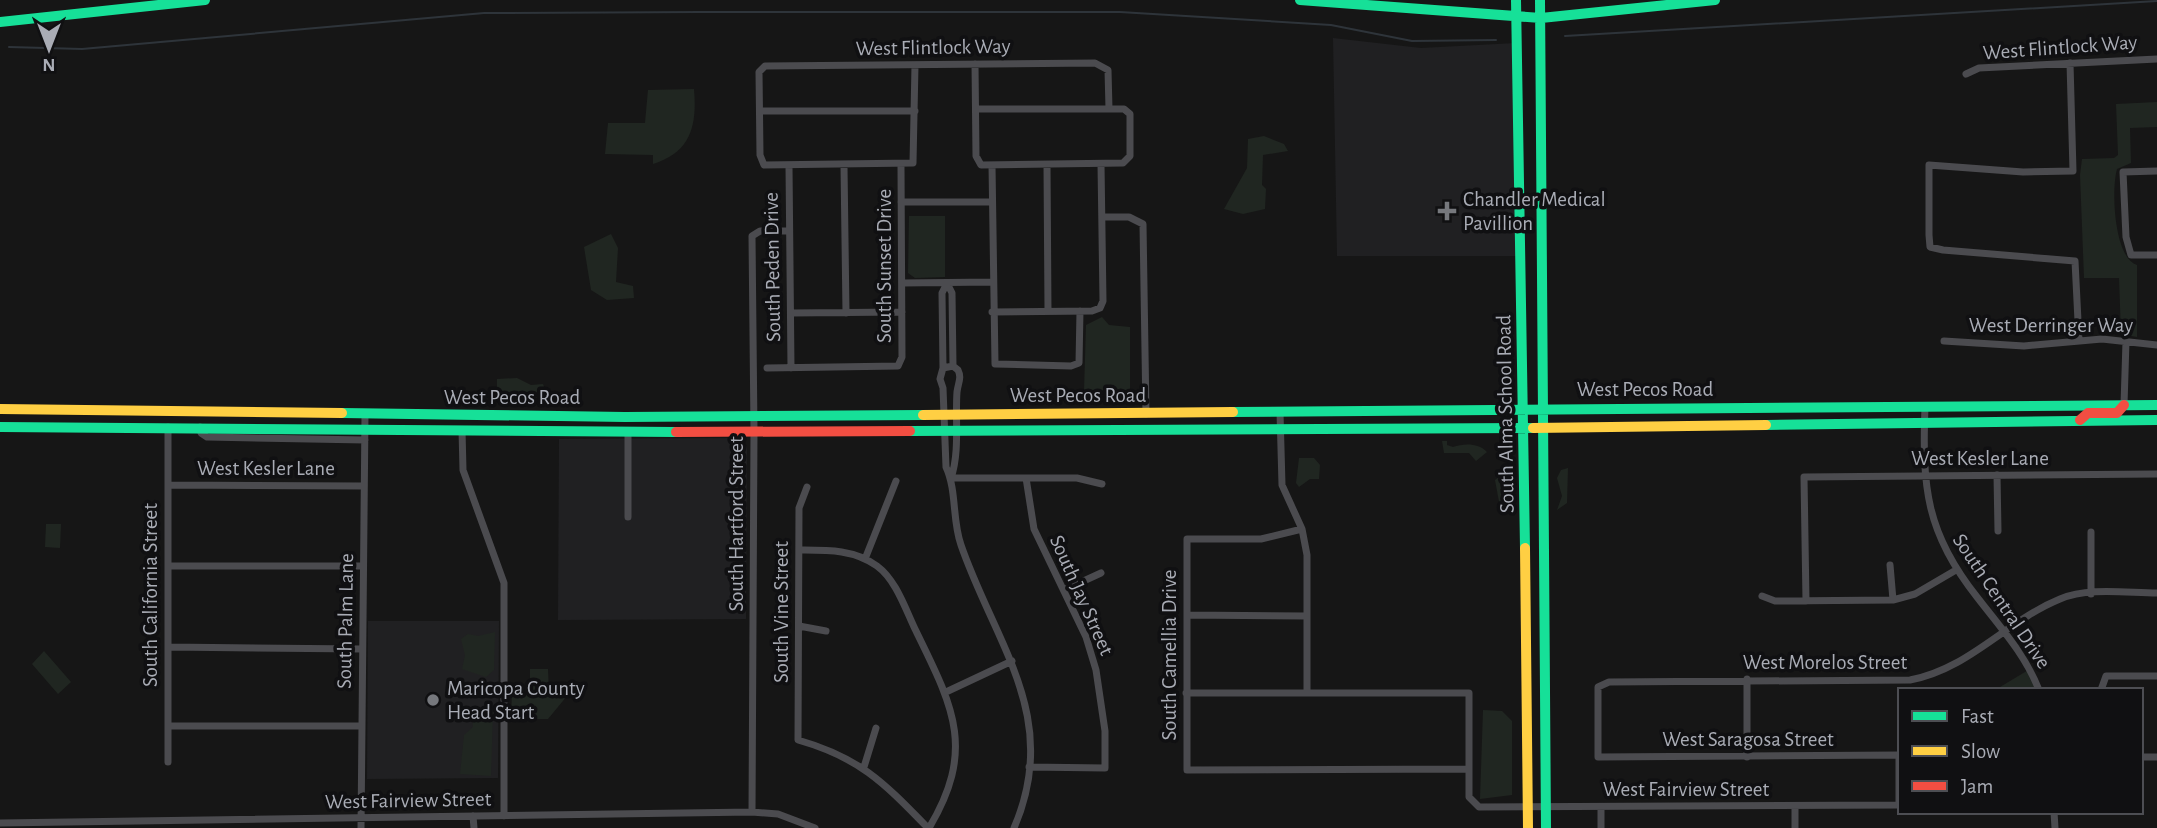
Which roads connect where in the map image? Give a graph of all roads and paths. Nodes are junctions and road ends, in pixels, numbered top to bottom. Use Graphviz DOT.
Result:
graph roads {
  1 [pos="205,0"];
  2 [pos="1300,0"];
  3 [pos="1516,0"];
  4 [pos="1715,0"];
  5 [pos="1540,2"];
  6 [pos="1516,17"];
  7 [pos="1541,18"];
  8 [pos="0,22"];
  9 [pos="2157,59"];
  10 [pos="2070,63"];
  11 [pos="975,64"];
  12 [pos="915,65"];
  13 [pos="760,70"];
  14 [pos="1966,74"];
  15 [pos="976,109"];
  16 [pos="1109,109"];
  17 [pos="760,111"];
  18 [pos="915,111"];
  19 [pos="1101,164"];
  20 [pos="992,165"];
  21 [pos="1047,165"];
  22 [pos="789,166"];
  23 [pos="844,166"];
  24 [pos="901,166"];
  25 [pos="2157,171"];
  26 [pos="901,202"];
  27 [pos="992,202"];
  28 [pos="1102,217"];
  29 [pos="789,231"];
  30 [pos="2157,255"];
  31 [pos="992,282"];
  32 [pos="902,283"];
  33 [pos="947,283"];
  34 [pos="1048,311"];
  35 [pos="1080,311"];
  36 [pos="902,312"];
  37 [pos="992,312"];
  38 [pos="791,313"];
  39 [pos="846,313"];
  40 [pos="1944,341"];
  41 [pos="2078,341"];
  42 [pos="2126,341"];
  43 [pos="2157,345"];
  44 [pos="953,366"];
  45 [pos="767,368"];
  46 [pos="791,368"];
  47 [pos="943,368"];
  48 [pos="2124,405"];
  49 [pos="2157,405"];
  50 [pos="1924,407"];
  51 [pos="1524,409"];
  52 [pos="1543,409"];
  53 [pos="0,410"];
  54 [pos="1280,412"];
  55 [pos="1146,414"];
  56 [pos="365,415"];
  57 [pos="950,415"];
  58 [pos="754,416"];
  59 [pos="565,417"];
  60 [pos="2157,419"];
  61 [pos="2079,421"];
  62 [pos="1924,422"];
  63 [pos="0,427"];
  64 [pos="168,427"];
  65 [pos="200,427"];
  66 [pos="1280,427"];
  67 [pos="365,428"];
  68 [pos="1524,428"];
  69 [pos="1543,428"];
  70 [pos="462,430"];
  71 [pos="518,430"];
  72 [pos="950,430"];
  73 [pos="754,431"];
  74 [pos="628,432"];
  75 [pos="365,440"];
  76 [pos="2157,474"];
  77 [pos="1997,475"];
  78 [pos="1924,476"];
  79 [pos="951,478"];
  80 [pos="1026,478"];
  81 [pos="896,481"];
  82 [pos="1102,484"];
  83 [pos="168,485"];
  84 [pos="364,486"];
  85 [pos="807,487"];
  86 [pos="628,517"];
  87 [pos="1302,529"];
  88 [pos="1998,531"];
  89 [pos="2091,532"];
  90 [pos="800,550"];
  91 [pos="865,559"];
  92 [pos="1890,565"];
  93 [pos="168,566"];
  94 [pos="363,566"];
  95 [pos="1956,570"];
  96 [pos="1101,573"];
  97 [pos="1064,590"];
  98 [pos="2157,593"];
  99 [pos="2091,594"];
  100 [pos="1762,596"];
  101 [pos="1894,600"];
  102 [pos="1806,601"];
  103 [pos="1186,615"];
  104 [pos="1307,616"];
  105 [pos="799,626"];
  106 [pos="826,631"];
  107 [pos="2006,632"];
  108 [pos="168,647"];
  109 [pos="362,649"];
  110 [pos="1012,661"];
  111 [pos="2157,676"];
  112 [pos="1747,679"];
  113 [pos="2101,687"];
  114 [pos="2038,688"];
  115 [pos="946,692"];
  116 [pos="1186,693"];
  117 [pos="1307,693"];
  118 [pos="168,726"];
  119 [pos="361,726"];
  120 [pos="876,728"];
  121 [pos="1898,755"];
  122 [pos="1598,757"];
  123 [pos="1747,757"];
  124 [pos="168,762"];
  125 [pos="864,767"];
  126 [pos="1029,767"];
  127 [pos="1469,769"];
  128 [pos="1898,805"];
  129 [pos="1795,806"];
  130 [pos="1601,807"];
  131 [pos="1527,808"];
  132 [pos="1546,808"];
  133 [pos="752,812"];
  134 [pos="473,816"];
  135 [pos="503,816"];
  136 [pos="361,818"];
  137 [pos="0,823"];
  138 [pos="113,825"];
  139 [pos="165,825"];
  140 [pos="361,828"];
  141 [pos="474,828"];
  142 [pos="815,828"];
  143 [pos="928,828"];
  144 [pos="1014,828"];
  145 [pos="1528,828"];
  146 [pos="1546,828"];
  147 [pos="1601,828"];
  148 [pos="1795,828"];
  1 -- 8 [label="main road"];
  2 -- 6 [label="main road"];
  3 -- 6 [label="main road, South Alma School Road"];
  4 -- 7 [label="main road"];
  5 -- 7 [label="main road, South Alma School Road"];
  6 -- 7 [label="main road"];
  6 -- 51 [label="main road, South Alma School Road"];
  7 -- 52 [label="main road, South Alma School Road"];
  9 -- 10 [label="street, West Flintlock Way"];
  10 -- 14 [label="street, West Flintlock Way"];
  10 -- 41 [label="street"];
  11 -- 12 [label="street, West Flintlock Way"];
  11 -- 15 [label="street"];
  11 -- 16 [label="street, West Flintlock Way"];
  12 -- 13 [label="street, West Flintlock Way"];
  12 -- 18 [label="street, South Sunset Drive"];
  13 -- 17 [label="street, South Peden Drive"];
  15 -- 16 [label="street"];
  15 -- 20 [label="street"];
  16 -- 19 [label="street"];
  17 -- 18 [label="street"];
  17 -- 22 [label="street, South Peden Drive"];
  18 -- 24 [label="street, South Sunset Drive"];
  19 -- 21 [label="street"];
  19 -- 28 [label="street"];
  20 -- 21 [label="street"];
  20 -- 27 [label="street"];
  21 -- 34 [label="street"];
  22 -- 23 [label="street"];
  22 -- 29 [label="street, South Peden Drive"];
  23 -- 24 [label="street"];
  23 -- 39 [label="street"];
  24 -- 26 [label="street, South Sunset Drive"];
  25 -- 30 [label="street"];
  26 -- 27 [label="street"];
  26 -- 32 [label="street, South Sunset Drive"];
  27 -- 31 [label="street"];
  28 -- 35 [label="street"];
  28 -- 55 [label="street"];
  29 -- 38 [label="street, South Peden Drive"];
  29 -- 58 [label="street, South Hartford Street"];
  31 -- 33 [label="street"];
  31 -- 37 [label="street"];
  32 -- 33 [label="street"];
  32 -- 36 [label="street, South Sunset Drive"];
  33 -- 44 [label="street"];
  33 -- 47 [label="street"];
  34 -- 35 [label="street"];
  34 -- 37 [label="street"];
  35 -- 37 [label="street"];
  36 -- 39 [label="street"];
  36 -- 46 [label="street, South Sunset Drive"];
  38 -- 39 [label="street"];
  38 -- 46 [label="street, South Peden Drive"];
  40 -- 41 [label="street, West Derringer Way"];
  41 -- 42 [label="street, West Derringer Way"];
  42 -- 43 [label="street, West Derringer Way"];
  42 -- 48 [label="street"];
  44 -- 47 [label="street"];
  44 -- 57 [label="street"];
  45 -- 46 [label="street"];
  47 -- 57 [label="street"];
  48 -- 49 [label="main road, West Pecos Road"];
  48 -- 50 [label="main road, West Pecos Road"];
  48 -- 61 [label="main road"];
  50 -- 52 [label="main road, West Pecos Road"];
  50 -- 62 [label="street, South Central Drive"];
  51 -- 52 [label="main road, West Pecos Road"];
  51 -- 54 [label="main road, West Pecos Road"];
  51 -- 68 [label="main road, South Alma School Road"];
  52 -- 69 [label="main road, South Alma School Road"];
  53 -- 56 [label="main road, West Pecos Road"];
  54 -- 55 [label="main road, West Pecos Road"];
  54 -- 66 [label="street"];
  55 -- 57 [label="main road, West Pecos Road"];
  56 -- 59 [label="main road, West Pecos Road"];
  56 -- 67 [label="street, South Palm Lane"];
  57 -- 58 [label="main road, West Pecos Road"];
  57 -- 72 [label="street"];
  58 -- 59 [label="main road, West Pecos Road"];
  58 -- 73 [label="street, South Hartford Street"];
  59 -- 71 [label="main road"];
  60 -- 61 [label="main road, West Pecos Road"];
  61 -- 62 [label="main road, West Pecos Road"];
  62 -- 69 [label="main road, West Pecos Road"];
  62 -- 78 [label="street, South Central Drive"];
  63 -- 64 [label="main road, West Pecos Road"];
  64 -- 65 [label="main road, West Pecos Road"];
  64 -- 83 [label="street, South California Street"];
  65 -- 67 [label="main road, West Pecos Road"];
  65 -- 75 [label="street, West Pecos Road"];
  66 -- 68 [label="main road, West Pecos Road"];
  66 -- 72 [label="main road, West Pecos Road"];
  66 -- 87 [label="street"];
  67 -- 70 [label="main road, West Pecos Road"];
  67 -- 75 [label="street, South Palm Lane"];
  68 -- 69 [label="main road, West Pecos Road"];
  68 -- 131 [label="main road, South Alma School Road"];
  69 -- 132 [label="main road, South Alma School Road"];
  70 -- 71 [label="main road, West Pecos Road"];
  70 -- 135 [label="street"];
  71 -- 74 [label="main road, West Pecos Road"];
  72 -- 73 [label="main road, West Pecos Road"];
  72 -- 79 [label="street"];
  73 -- 74 [label="main road, West Pecos Road"];
  73 -- 133 [label="street, South Hartford Street"];
  74 -- 86 [label="street"];
  75 -- 84 [label="street, South Palm Lane"];
  76 -- 77 [label="street, West Kesler Lane"];
  77 -- 78 [label="street, West Kesler Lane"];
  77 -- 88 [label="street"];
  78 -- 95 [label="street, South Central Drive"];
  78 -- 102 [label="street, West Kesler Lane"];
  79 -- 80 [label="street"];
  79 -- 110 [label="street"];
  80 -- 82 [label="street"];
  80 -- 97 [label="street, South Jay Street"];
  81 -- 91 [label="street"];
  83 -- 84 [label="street, West Kesler Lane"];
  83 -- 93 [label="street, South California Street"];
  84 -- 94 [label="street, South Palm Lane"];
  85 -- 90 [label="street, South Vine Street"];
  87 -- 103 [label="street, South Camellia Drive"];
  87 -- 104 [label="street"];
  89 -- 99 [label="street"];
  90 -- 91 [label="street"];
  90 -- 105 [label="street, South Vine Street"];
  91 -- 115 [label="street"];
  92 -- 101 [label="street"];
  93 -- 94 [label="street"];
  93 -- 108 [label="street, South California Street"];
  94 -- 109 [label="street, South Palm Lane"];
  95 -- 101 [label="street"];
  95 -- 107 [label="street, South Central Drive"];
  96 -- 97 [label="street"];
  97 -- 126 [label="street, South Jay Street"];
  98 -- 99 [label="street, West Morelos Street"];
  99 -- 107 [label="street, West Morelos Street"];
  100 -- 102 [label="street"];
  101 -- 102 [label="street"];
  103 -- 104 [label="street"];
  103 -- 116 [label="street, South Camellia Drive"];
  104 -- 117 [label="street"];
  105 -- 106 [label="street"];
  105 -- 125 [label="street, South Vine Street"];
  107 -- 112 [label="street, West Morelos Street"];
  107 -- 114 [label="street, South Central Drive"];
  108 -- 109 [label="street"];
  108 -- 118 [label="street, South California Street"];
  109 -- 119 [label="street, South Palm Lane"];
  110 -- 115 [label="street"];
  110 -- 126 [label="street"];
  111 -- 113 [label="street"];
  112 -- 122 [label="street, West Morelos Street"];
  112 -- 123 [label="street"];
  115 -- 143 [label="street"];
  116 -- 117 [label="street"];
  116 -- 127 [label="street, South Camellia Drive"];
  117 -- 127 [label="street"];
  118 -- 119 [label="street"];
  118 -- 124 [label="street, South California Street"];
  119 -- 136 [label="street, South Palm Lane"];
  120 -- 125 [label="street"];
  121 -- 123 [label="street, West Saragosa Street"];
  122 -- 123 [label="street, West Saragosa Street"];
  125 -- 143 [label="street"];
  126 -- 144 [label="street"];
  127 -- 131 [label="street, West Fairview Street"];
  128 -- 129 [label="street, West Fairview Street"];
  129 -- 130 [label="street, West Fairview Street"];
  129 -- 148 [label="street"];
  130 -- 132 [label="street, West Fairview Street"];
  130 -- 147 [label="street"];
  131 -- 132 [label="street, West Fairview Street"];
  131 -- 145 [label="main road, South Alma School Road"];
  132 -- 146 [label="main road, South Alma School Road"];
  133 -- 135 [label="street, West Fairview Street"];
  133 -- 142 [label="street, West Fairview Street"];
  134 -- 135 [label="street, West Fairview Street"];
  134 -- 136 [label="street, West Fairview Street"];
  134 -- 141 [label="street"];
  136 -- 139 [label="street, West Fairview Street"];
  136 -- 140 [label="street, South Palm Lane"];
  137 -- 138 [label="street, West Fairview Street"];
  138 -- 139 [label="street, West Fairview Street"];
}
